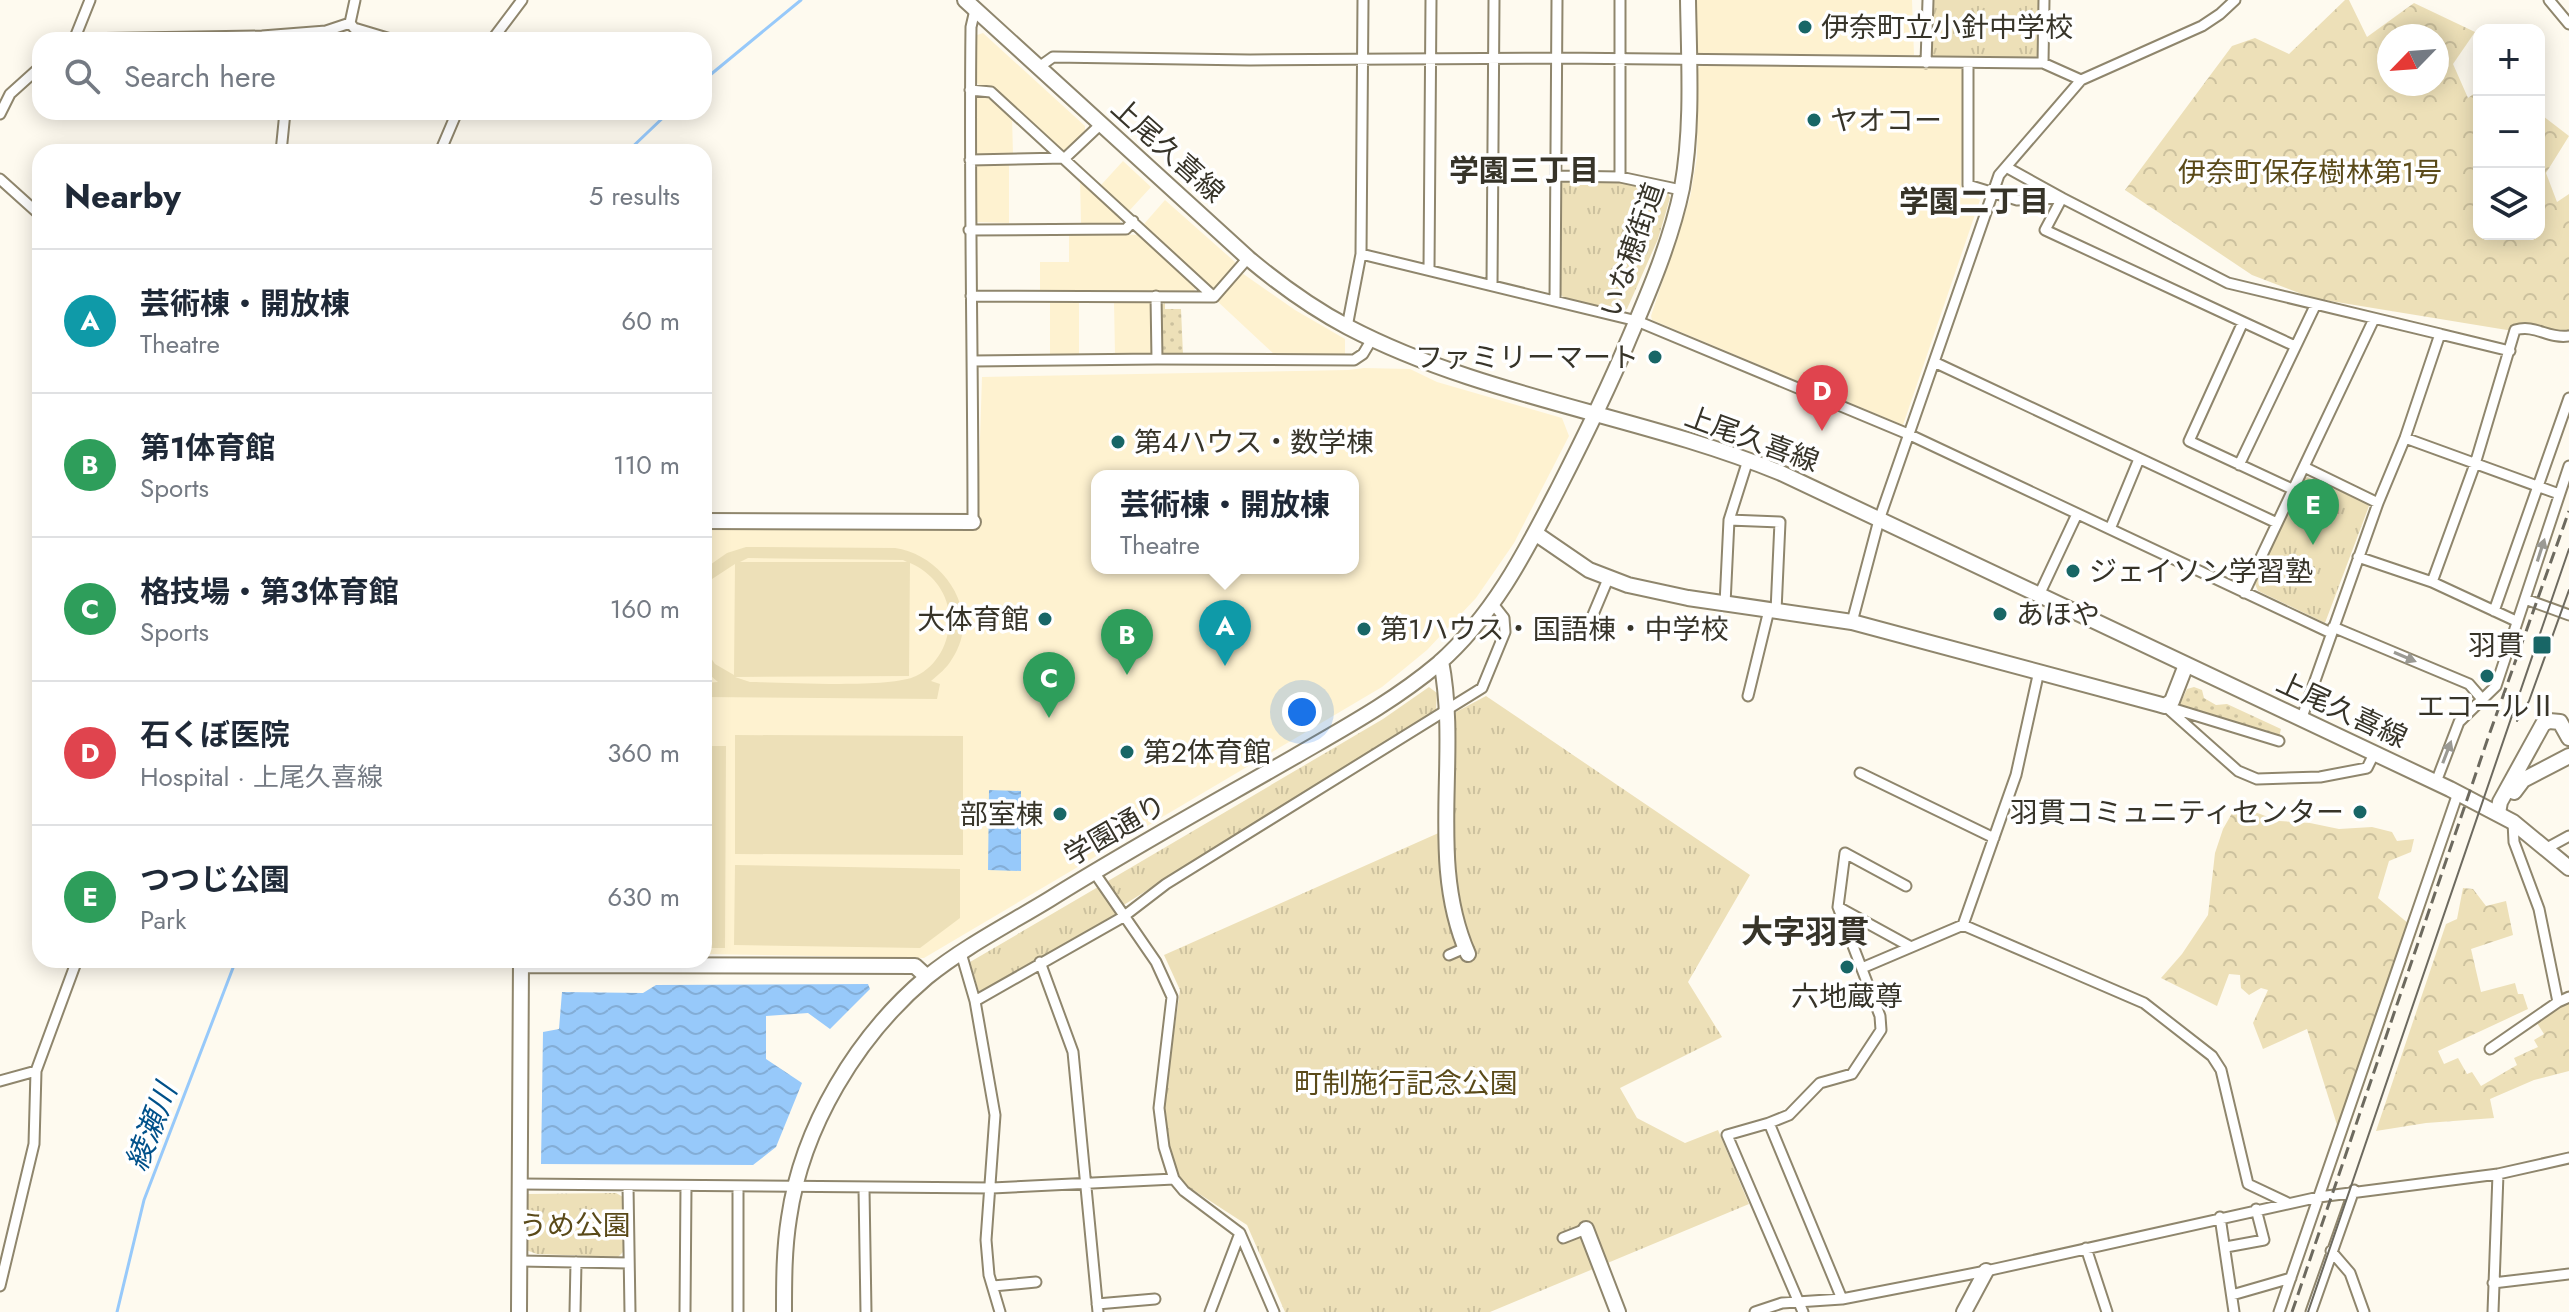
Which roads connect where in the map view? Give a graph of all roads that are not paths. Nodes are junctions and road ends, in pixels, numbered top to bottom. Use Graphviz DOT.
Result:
graph roads {
  1 [pos="90,0"];
  2 [pos="355,0"];
  3 [pos="522,0"];
  4 [pos="1363,0"];
  5 [pos="1431,0"];
  6 [pos="1494,0"];
  7 [pos="1557,0"];
  8 [pos="1620,0"];
  9 [pos="1688,0"];
  10 [pos="1928,0"];
  11 [pos="2044,0"];
  12 [pos="2235,0"];
  13 [pos="2549,0"];
  14 [pos="970,5"];
  15 [pos="350,23"];
  16 [pos="2569,24"];
  17 [pos="77,32"];
  18 [pos="320,32"];
  19 [pos="367,32"];
  20 [pos="498,32"];
  21 [pos="1364,57"];
  22 [pos="1494,58"];
  23 [pos="1557,58"];
  24 [pos="1431,59"];
  25 [pos="1619,59"];
  26 [pos="1689,59"];
  27 [pos="1926,63"];
  28 [pos="2043,63"];
  29 [pos="1968,64"];
  30 [pos="1039,67"];
  31 [pos="32,74"];
  32 [pos="2081,80"];
  33 [pos="970,90"];
  34 [pos="0,114"];
  35 [pos="284,120"];
  36 [pos="454,120"];
  37 [pos="1101,124"];
  38 [pos="282,144"];
  39 [pos="443,144"];
  40 [pos="1065,158"];
  41 [pos="970,160"];
  42 [pos="2006,167"];
  43 [pos="1556,176"];
  44 [pos="1620,177"];
  45 [pos="0,179"];
  46 [pos="1681,190"];
  47 [pos="1992,193"];
  48 [pos="2062,198"];
  49 [pos="32,208"];
  50 [pos="1133,221"];
  51 [pos="969,230"];
  52 [pos="1361,254"];
  53 [pos="1248,258"];
  54 [pos="1429,269"];
  55 [pos="1492,285"];
  56 [pos="971,296"];
  57 [pos="1156,296"];
  58 [pos="1214,297"];
  59 [pos="1555,301"];
  60 [pos="2315,306"];
  61 [pos="2374,319"];
  62 [pos="1637,321"];
  63 [pos="2243,322"];
  64 [pos="1347,327"];
  65 [pos="2440,334"];
  66 [pos="2569,336"];
  67 [pos="1372,339"];
  68 [pos="2295,346"];
  69 [pos="2510,351"];
  70 [pos="1157,359"];
  71 [pos="973,361"];
  72 [pos="1934,362"];
  73 [pos="2569,398"];
  74 [pos="1596,414"];
  75 [pos="1908,434"];
  76 [pos="2405,438"];
  77 [pos="2139,459"];
  78 [pos="1748,460"];
  79 [pos="2475,464"];
  80 [pos="2239,465"];
  81 [pos="2569,466"];
  82 [pos="2304,467"];
  83 [pos="2538,486"];
  84 [pos="2292,489"];
  85 [pos="2559,494"];
  86 [pos="2378,503"];
  87 [pos="2077,514"];
  88 [pos="1729,520"];
  89 [pos="1879,520"];
  90 [pos="712,521"];
  91 [pos="973,522"];
  92 [pos="2277,523"];
  93 [pos="2110,529"];
  94 [pos="1535,533"];
  95 [pos="2358,557"];
  96 [pos="1608,579"];
  97 [pos="2432,582"];
  98 [pos="2244,593"];
  99 [pos="2039,595"];
  100 [pos="2525,599"];
  101 [pos="1493,604"];
  102 [pos="1725,604"];
  103 [pos="1772,610"];
  104 [pos="2494,611"];
  105 [pos="2568,612"];
  106 [pos="2516,621"];
  107 [pos="1852,622"];
  108 [pos="2332,630"];
  109 [pos="1584,636"];
  110 [pos="1441,661"];
  111 [pos="2186,665"];
  112 [pos="2039,671"];
  113 [pos="1748,696"];
  114 [pos="2482,699"];
  115 [pos="2165,706"];
  116 [pos="1448,710"];
  117 [pos="2301,720"];
  118 [pos="2569,738"];
  119 [pos="2279,741"];
  120 [pos="2530,747"];
  121 [pos="2374,754"];
  122 [pos="2569,756"];
  123 [pos="2542,771"];
  124 [pos="1860,773"];
  125 [pos="2436,782"];
  126 [pos="2458,793"];
  127 [pos="2498,813"];
  128 [pos="2513,822"];
  129 [pos="2569,836"];
  130 [pos="1994,838"];
  131 [pos="2547,848"];
  132 [pos="2569,868"];
  133 [pos="1094,872"];
  134 [pos="1906,886"];
  135 [pos="1838,907"];
  136 [pos="1123,917"];
  137 [pos="1963,925"];
  138 [pos="1911,947"];
  139 [pos="1467,951"];
  140 [pos="961,953"];
  141 [pos="1449,955"];
  142 [pos="1040,962"];
  143 [pos="712,964"];
  144 [pos="74,968"];
  145 [pos="522,968"];
  146 [pos="1862,968"];
  147 [pos="927,977"];
  148 [pos="2569,997"];
  149 [pos="975,1001"];
  150 [pos="2558,1002"];
  151 [pos="2490,1049"];
  152 [pos="36,1071"];
  153 [pos="0,1081"];
  154 [pos="1769,1123"];
  155 [pos="2569,1158"];
  156 [pos="2498,1174"];
  157 [pos="1174,1179"];
  158 [pos="520,1184"];
  159 [pos="1085,1184"];
  160 [pos="628,1186"];
  161 [pos="686,1186"];
  162 [pos="738,1187"];
  163 [pos="795,1188"];
  164 [pos="992,1188"];
  165 [pos="864,1189"];
  166 [pos="2354,1190"];
  167 [pos="2319,1197"];
  168 [pos="2288,1203"];
  169 [pos="2256,1209"];
  170 [pos="2220,1217"];
  171 [pos="1586,1229"];
  172 [pos="1240,1233"];
  173 [pos="1563,1238"];
  174 [pos="2226,1247"];
  175 [pos="2086,1248"];
  176 [pos="2331,1251"];
  177 [pos="520,1261"];
  178 [pos="576,1262"];
  179 [pos="629,1263"];
  180 [pos="1986,1271"];
  181 [pos="2569,1274"];
  182 [pos="2291,1278"];
  183 [pos="1036,1282"];
  184 [pos="2493,1283"];
  185 [pos="0,1286"];
  186 [pos="993,1286"];
  187 [pos="2232,1295"];
  188 [pos="1155,1299"];
  189 [pos="1842,1299"];
  190 [pos="1798,1300"];
  191 [pos="1098,1308"];
  192 [pos="2104,1311"];
  193 [pos="519,1312"];
  194 [pos="575,1312"];
  195 [pos="630,1312"];
  196 [pos="685,1312"];
  197 [pos="738,1312"];
  198 [pos="784,1312"];
  199 [pos="866,1312"];
  200 [pos="1000,1312"];
  201 [pos="1210,1312"];
  202 [pos="1274,1312"];
  203 [pos="1618,1312"];
  204 [pos="1755,1312"];
  205 [pos="1803,1312"];
  206 [pos="1964,1312"];
  207 [pos="2234,1312"];
  208 [pos="2279,1312"];
  209 [pos="2311,1312"];
  210 [pos="2364,1312"];
  211 [pos="2493,1312"];
  1 -- 17 [label="street"];
  2 -- 15 [label="street"];
  3 -- 20 [label="street"];
  4 -- 21 [label="street"];
  5 -- 24 [label="street"];
  6 -- 22 [label="street"];
  7 -- 23 [label="street"];
  8 -- 25 [label="street"];
  9 -- 26 [label="street, いな穂街道"];
  10 -- 27 [label="street"];
  11 -- 28 [label="street"];
  12 -- 32 [label="street"];
  13 -- 16 [label="street"];
  14 -- 30 [label="street, 上尾久喜線"];
  14 -- 33 [label="street"];
  15 -- 18 [label="street"];
  15 -- 19 [label="street"];
  21 -- 24 [label="street"];
  21 -- 30 [label="street"];
  21 -- 52 [label="street"];
  22 -- 23 [label="street"];
  22 -- 24 [label="street"];
  22 -- 55 [label="street"];
  23 -- 25 [label="street"];
  23 -- 43 [label="street"];
  24 -- 54 [label="street"];
  25 -- 26 [label="street"];
  25 -- 44 [label="street"];
  26 -- 27 [label="street"];
  26 -- 46 [label="street, いな穂街道"];
  27 -- 29 [label="street"];
  28 -- 29 [label="street"];
  28 -- 32 [label="street"];
  29 -- 47 [label="street"];
  30 -- 37 [label="street, 上尾久喜線"];
  31 -- 34 [label="street"];
  32 -- 42 [label="street"];
  33 -- 40 [label="street"];
  33 -- 41 [label="street"];
  35 -- 38 [label="street"];
  36 -- 39 [label="street"];
  37 -- 40 [label="street"];
  37 -- 53 [label="street, 上尾久喜線"];
  40 -- 41 [label="street"];
  40 -- 50 [label="street"];
  41 -- 51 [label="street"];
  42 -- 47 [label="street"];
  42 -- 48 [label="street"];
  43 -- 44 [label="street"];
  43 -- 59 [label="street"];
  44 -- 46 [label="street"];
  45 -- 49 [label="street"];
  46 -- 62 [label="street, いな穂街道"];
  47 -- 48 [label="street"];
  47 -- 72 [label="street"];
  48 -- 60 [label="street"];
  48 -- 63 [label="street"];
  50 -- 51 [label="street"];
  50 -- 58 [label="street"];
  51 -- 56 [label="street"];
  52 -- 54 [label="street"];
  52 -- 64 [label="street"];
  53 -- 58 [label="street"];
  53 -- 64 [label="street, 上尾久喜線"];
  54 -- 55 [label="street"];
  55 -- 59 [label="street"];
  56 -- 57 [label="street"];
  56 -- 71 [label="street"];
  57 -- 58 [label="street"];
  57 -- 70 [label="street"];
  59 -- 62 [label="street"];
  60 -- 61 [label="street"];
  60 -- 68 [label="street"];
  61 -- 65 [label="street"];
  61 -- 82 [label="street"];
  62 -- 74 [label="street, いな穂街道"];
  62 -- 75 [label="street"];
  63 -- 68 [label="street"];
  63 -- 80 [label="street"];
  64 -- 67 [label="street, 上尾久喜線"];
  65 -- 69 [label="street"];
  65 -- 76 [label="street"];
  66 -- 69 [label="street"];
  67 -- 70 [label="street"];
  67 -- 74 [label="street, 上尾久喜線"];
  68 -- 80 [label="street"];
  69 -- 79 [label="street"];
  70 -- 71 [label="street"];
  71 -- 91 [label="street"];
  72 -- 75 [label="street"];
  72 -- 77 [label="street"];
  73 -- 83 [label="street"];
  74 -- 78 [label="street, 上尾久喜線"];
  74 -- 94 [label="street, 学園通り"];
  75 -- 87 [label="street"];
  75 -- 89 [label="street"];
  76 -- 79 [label="street"];
  76 -- 86 [label="street"];
  77 -- 92 [label="street"];
  77 -- 93 [label="street"];
  78 -- 88 [label="street"];
  78 -- 89 [label="street, 上尾久喜線"];
  79 -- 83 [label="street"];
  79 -- 97 [label="street"];
  80 -- 84 [label="street"];
  81 -- 85 [label="street"];
  82 -- 84 [label="street"];
  82 -- 86 [label="street"];
  83 -- 85 [label="street"];
  83 -- 104 [label="street"];
  84 -- 92 [label="street"];
  100 -- 85 [label="street, one-way"];
  86 -- 95 [label="street"];
  87 -- 93 [label="street"];
  87 -- 99 [label="street"];
  88 -- 102 [label="street"];
  88 -- 103 [label="street"];
  89 -- 99 [label="street, 上尾久喜線"];
  89 -- 107 [label="street"];
  90 -- 91 [label="street"];
  92 -- 98 [label="street"];
  93 -- 98 [label="street"];
  94 -- 96 [label="street"];
  94 -- 101 [label="street, 学園通り"];
  95 -- 97 [label="street"];
  95 -- 108 [label="street"];
  96 -- 102 [label="street"];
  96 -- 109 [label="street"];
  97 -- 104 [label="street"];
  98 -- 108 [label="street"];
  99 -- 111 [label="street, 上尾久喜線"];
  100 -- 105 [label="street"];
  100 -- 106 [label="street"];
  101 -- 110 [label="street, 学園通り"];
  101 -- 116 [label="street"];
  102 -- 103 [label="street"];
  103 -- 107 [label="street"];
  103 -- 113 [label="street"];
  104 -- 106 [label="street"];
  106 -- 114 [label="street"];
  107 -- 112 [label="street"];
  108 -- 114 [label="street, one-way"];
  108 -- 117 [label="street"];
  110 -- 116 [label="street"];
  110 -- 133 [label="street, 学園通り"];
  111 -- 115 [label="street"];
  111 -- 117 [label="street, 上尾久喜線"];
  112 -- 115 [label="street"];
  112 -- 130 [label="street"];
  125 -- 114 [label="street, one-way"];
  115 -- 119 [label="street"];
  115 -- 121 [label="street"];
  116 -- 136 [label="street"];
  116 -- 139 [label="street"];
  117 -- 121 [label="street, 上尾久喜線"];
  118 -- 120 [label="street"];
  120 -- 123 [label="street"];
  120 -- 127 [label="street"];
  121 -- 125 [label="street, 上尾久喜線"];
  122 -- 123 [label="street"];
  123 -- 127 [label="street"];
  124 -- 130 [label="street"];
  125 -- 126 [label="street, 上尾久喜線"];
  126 -- 127 [label="street, 上尾久喜線"];
  126 -- 167 [label="street"];
  127 -- 128 [label="street, 上尾久喜線"];
  128 -- 131 [label="street, 上尾久喜線"];
  128 -- 150 [label="street"];
  129 -- 131 [label="street"];
  130 -- 137 [label="street"];
  131 -- 132 [label="street, 上尾久喜線"];
  133 -- 136 [label="street"];
  133 -- 140 [label="street, 学園通り"];
  134 -- 135 [label="street"];
  135 -- 138 [label="street"];
  135 -- 146 [label="street"];
  136 -- 142 [label="street"];
  136 -- 157 [label="street"];
  137 -- 138 [label="street"];
  137 -- 168 [label="street"];
  138 -- 146 [label="street"];
  139 -- 141 [label="street"];
  140 -- 147 [label="street, 学園通り"];
  140 -- 149 [label="street"];
  142 -- 149 [label="street"];
  142 -- 159 [label="street"];
  143 -- 147 [label="street"];
  144 -- 152 [label="street"];
  145 -- 158 [label="street"];
  146 -- 154 [label="street"];
  147 -- 163 [label="street, 学園通り"];
  148 -- 150 [label="street"];
  149 -- 164 [label="street"];
  150 -- 151 [label="street"];
  152 -- 153 [label="street"];
  152 -- 185 [label="street"];
  154 -- 189 [label="street"];
  154 -- 190 [label="street"];
  155 -- 156 [label="street"];
  156 -- 166 [label="street"];
  156 -- 184 [label="street"];
  157 -- 159 [label="street"];
  157 -- 172 [label="street"];
  158 -- 160 [label="street"];
  158 -- 177 [label="street"];
  159 -- 164 [label="street"];
  159 -- 191 [label="street"];
  160 -- 161 [label="street"];
  160 -- 179 [label="street"];
  161 -- 162 [label="street"];
  161 -- 196 [label="street"];
  162 -- 163 [label="street"];
  162 -- 197 [label="street"];
  163 -- 165 [label="street"];
  163 -- 198 [label="street, 学園通り"];
  164 -- 165 [label="street"];
  164 -- 186 [label="street"];
  165 -- 199 [label="street"];
  166 -- 167 [label="street"];
  166 -- 176 [label="street"];
  167 -- 168 [label="street"];
  167 -- 182 [label="street"];
  168 -- 169 [label="street"];
  169 -- 170 [label="street"];
  169 -- 174 [label="street"];
  170 -- 174 [label="street"];
  170 -- 175 [label="street"];
  171 -- 173 [label="street"];
  171 -- 203 [label="street"];
  172 -- 201 [label="street"];
  172 -- 202 [label="street"];
  174 -- 187 [label="street"];
  175 -- 180 [label="street"];
  175 -- 192 [label="street"];
  176 -- 209 [label="street"];
  176 -- 210 [label="street"];
  177 -- 178 [label="street"];
  177 -- 193 [label="street"];
  178 -- 179 [label="street"];
  178 -- 194 [label="street"];
  179 -- 195 [label="street"];
  180 -- 189 [label="street"];
  180 -- 206 [label="street"];
  181 -- 184 [label="street"];
  182 -- 187 [label="street"];
  182 -- 208 [label="street"];
  183 -- 186 [label="street"];
  184 -- 211 [label="street"];
  186 -- 200 [label="street"];
  187 -- 207 [label="street"];
  188 -- 191 [label="street"];
  189 -- 190 [label="street"];
  190 -- 204 [label="street"];
  190 -- 205 [label="street"];
}
